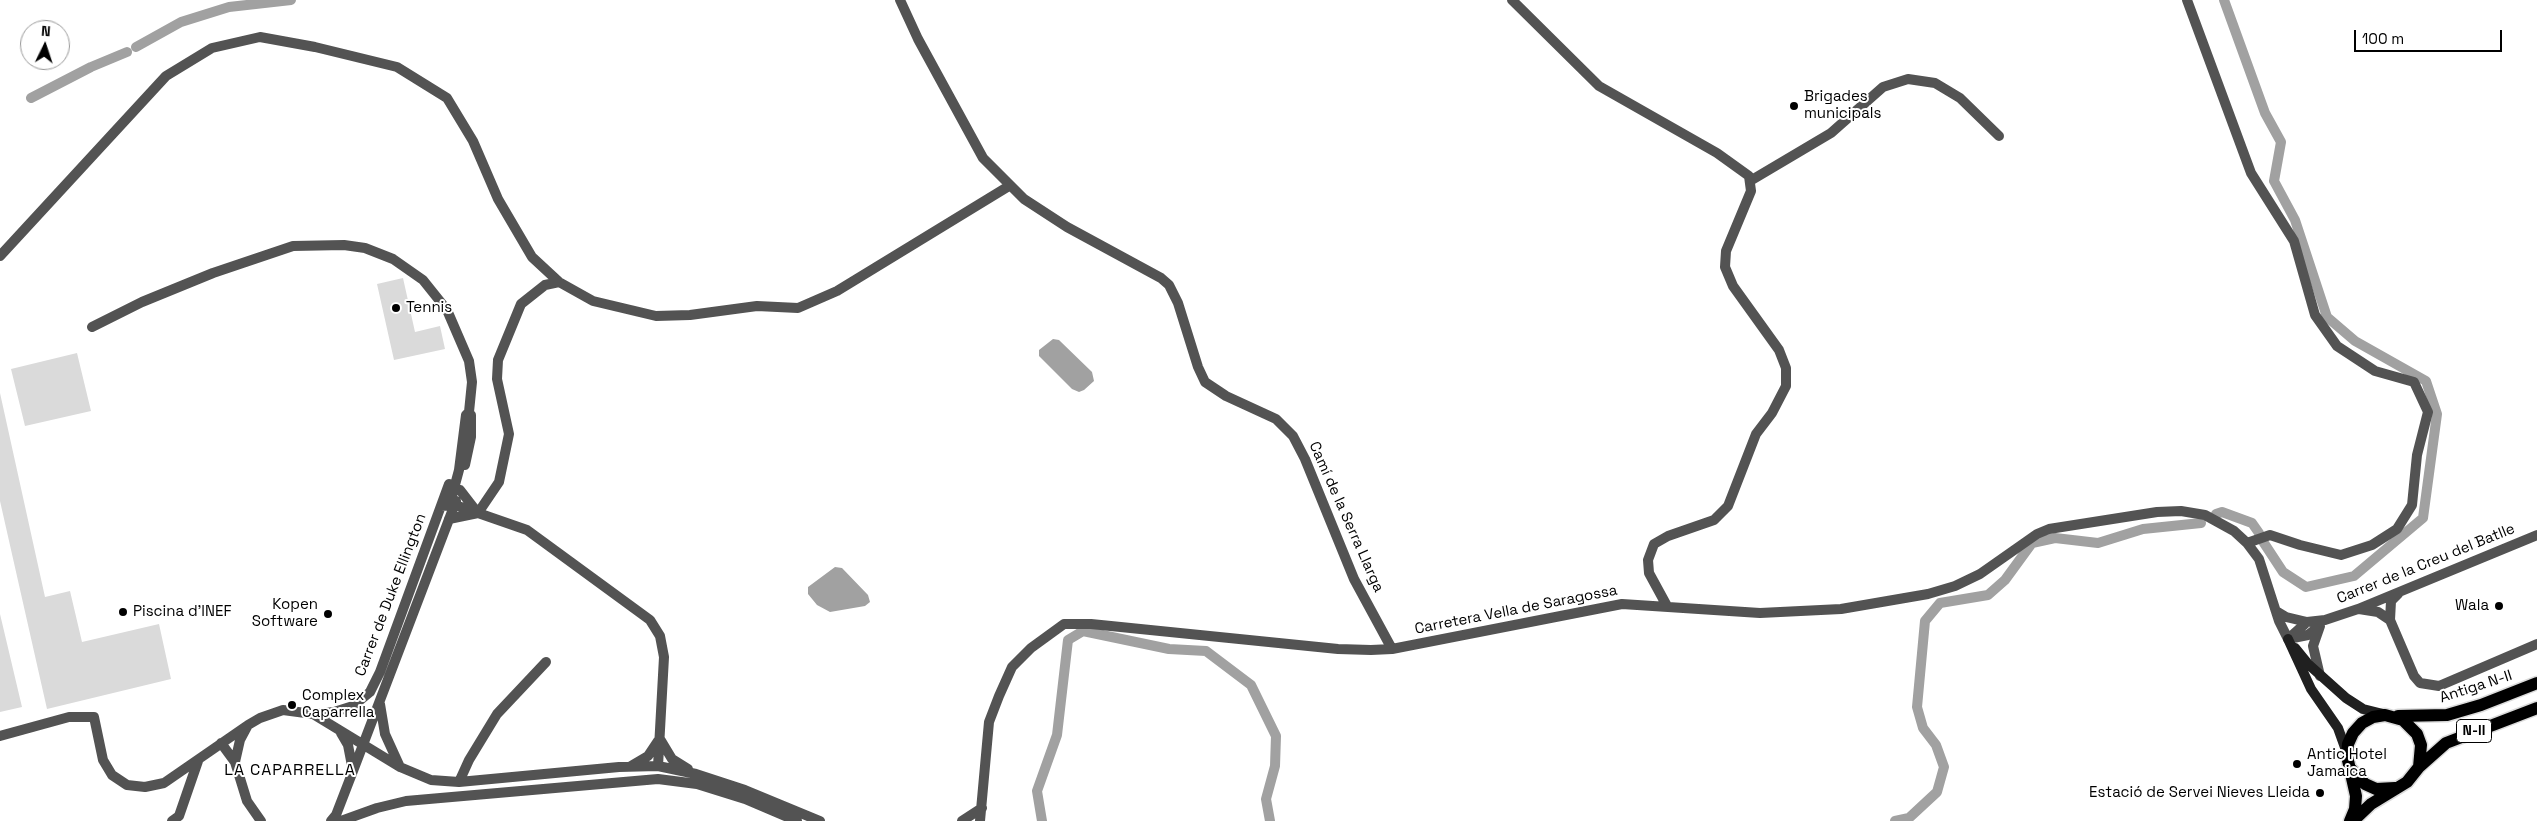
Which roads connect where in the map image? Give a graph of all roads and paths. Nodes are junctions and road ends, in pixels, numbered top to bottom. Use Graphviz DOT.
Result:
graph roads {
  1 [pos="900,0"];
  2 [pos="1512,0"];
  3 [pos="2187,0"];
  4 [pos="1999,136"];
  5 [pos="1750,181"];
  6 [pos="1009,186"];
  7 [pos="0,256"];
  8 [pos="559,282"];
  9 [pos="92,327"];
  10 [pos="469,412"];
  11 [pos="461,450"];
  12 [pos="460,490"];
  13 [pos="455,504"];
  14 [pos="441,506"];
  15 [pos="478,513"];
  16 [pos="450,519"];
  17 [pos="2537,535"];
  18 [pos="2247,543"];
  19 [pos="2398,593"];
  20 [pos="1667,606"];
  21 [pos="2358,609"];
  22 [pos="2276,611"];
  23 [pos="2390,620"];
  24 [pos="2307,622"];
  25 [pos="2323,623"];
  26 [pos="2288,639"];
  27 [pos="2537,644"];
  28 [pos="1392,649"];
  29 [pos="546,662"];
  30 [pos="2320,676"];
  31 [pos="2537,683"];
  32 [pos="380,701"];
  33 [pos="2537,708"];
  34 [pos="313,714"];
  35 [pos="2537,715"];
  36 [pos="2390,716"];
  37 [pos="2513,716"];
  38 [pos="248,725"];
  39 [pos="339,730"];
  40 [pos="0,736"];
  41 [pos="659,738"];
  42 [pos="221,743"];
  43 [pos="363,745"];
  44 [pos="199,760"];
  45 [pos="2349,761"];
  46 [pos="235,762"];
  47 [pos="400,766"];
  48 [pos="658,766"];
  49 [pos="628,767"];
  50 [pos="2419,767"];
  51 [pos="353,771"];
  52 [pos="696,774"];
  53 [pos="460,782"];
  54 [pos="628,782"];
  55 [pos="682,782"];
  56 [pos="2398,787"];
  57 [pos="247,801"];
  58 [pos="982,808"];
  59 [pos="362,813"];
  60 [pos="336,819"];
  61 [pos="172,821"];
  62 [pos="249,821"];
  63 [pos="261,821"];
  64 [pos="354,821"];
  65 [pos="797,821"];
  66 [pos="820,821"];
  67 [pos="962,821"];
  68 [pos="980,821"];
  69 [pos="2351,821"];
  1 -- 6 [label="street, Camí de la Serra Llarga"];
  2 -- 5 [label="street"];
  3 -- 18 [label="street"];
  4 -- 5 [label="street"];
  5 -- 20 [label="street"];
  6 -- 8 [label="street"];
  6 -- 28 [label="street, Camí de la Serra Llarga"];
  7 -- 8 [label="street"];
  8 -- 15 [label="street"];
  9 -- 10 [label="street, Carrer de Duke Ellington"];
  10 -- 11 [label="street, Carrer de Duke Ellington"];
  10 -- 12 [label="street, Carrer de Duke Ellington"];
  11 -- 13 [label="street, Carrer de Duke Ellington"];
  11 -- 14 [label="street, Carrer de Duke Ellington"];
  12 -- 13 [label="street, Carrer de Duke Ellington"];
  12 -- 15 [label="street"];
  13 -- 14 [label="street"];
  13 -- 15 [label="street"];
  13 -- 16 [label="street, Carrer de Duke Ellington"];
  14 -- 34 [label="street, Carrer de Duke Ellington"];
  15 -- 16 [label="street"];
  15 -- 41 [label="street"];
  16 -- 32 [label="street, Carrer de Duke Ellington"];
  17 -- 19 [label="street, Carrer de la Creu del Batlle"];
  18 -- 20 [label="street, Carretera Vella de Saragossa"];
  18 -- 22 [label="street, Carretera Vella de Saragossa"];
  19 -- 21 [label="street, Carrer de la Creu del Batlle"];
  19 -- 23 [label="street"];
  20 -- 28 [label="street, Carretera Vella de Saragossa"];
  21 -- 23 [label="street"];
  21 -- 25 [label="street, Carrer de la Creu del Batlle"];
  22 -- 24 [label="street, Carrer de la Creu del Batlle"];
  22 -- 26 [label="street, Carretera Vella de Saragossa"];
  23 -- 27 [label="street"];
  24 -- 25 [label="street, Carrer de la Creu del Batlle"];
  24 -- 26 [label="street"];
  25 -- 26 [label="street, Carrer de la Creu del Batlle"];
  25 -- 30 [label="street"];
  26 -- 30 [label="street, Carretera Vella de Saragossa"];
  26 -- 45 [label="street, Carretera Vella de Saragossa"];
  28 -- 58 [label="street, Carretera Vella de Saragossa"];
  29 -- 53 [label="street"];
  30 -- 36 [label="street, Carretera Vella de Saragossa"];
  31 -- 36 [label="main road, Antiga N-II"];
  32 -- 43 [label="street, Carrer de Duke Ellington"];
  32 -- 47 [label="street"];
  33 -- 37 [label="main road, N-II"];
  34 -- 38 [label="street"];
  34 -- 39 [label="street"];
  35 -- 37 [label="street"];
  36 -- 45 [label="main road"];
  36 -- 50 [label="main road"];
  37 -- 50 [label="main road, N-II"];
  38 -- 42 [label="street"];
  38 -- 46 [label="street"];
  39 -- 43 [label="street"];
  39 -- 51 [label="street"];
  40 -- 44 [label="street"];
  41 -- 48 [label="street"];
  41 -- 49 [label="street"];
  41 -- 52 [label="street"];
  42 -- 44 [label="street"];
  42 -- 46 [label="street"];
  43 -- 47 [label="street"];
  43 -- 51 [label="street, Carrer de Duke Ellington"];
  44 -- 61 [label="street"];
  45 -- 56 [label="main road"];
  45 -- 69 [label="main road"];
  46 -- 57 [label="street"];
  47 -- 53 [label="street"];
  48 -- 49 [label="street"];
  48 -- 52 [label="street"];
  48 -- 54 [label="street"];
  48 -- 55 [label="street"];
  49 -- 53 [label="street"];
  50 -- 56 [label="main road"];
  51 -- 60 [label="street, Carrer de Duke Ellington"];
  52 -- 66 [label="street"];
  54 -- 55 [label="street"];
  54 -- 59 [label="street"];
  55 -- 65 [label="street"];
  56 -- 69 [label="main road"];
  57 -- 62 [label="street"];
  57 -- 63 [label="street"];
  58 -- 67 [label="street"];
  58 -- 68 [label="street, Carretera Vella de Saragossa"];
  59 -- 60 [label="street"];
  59 -- 64 [label="street"];
}
